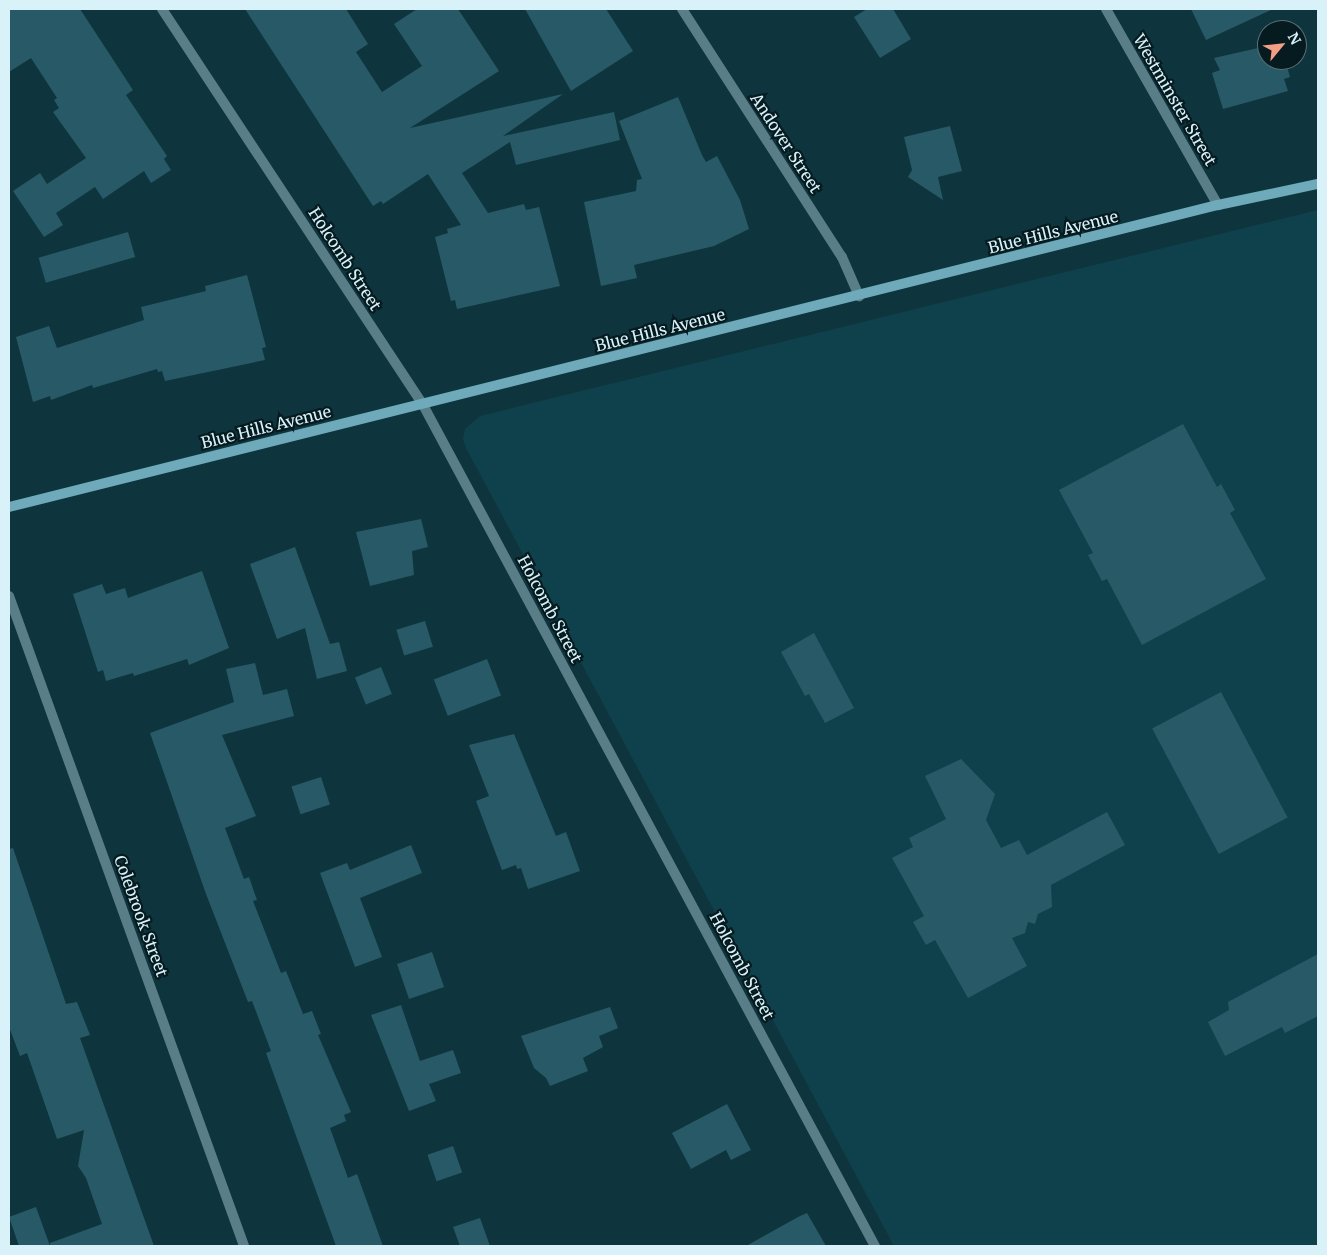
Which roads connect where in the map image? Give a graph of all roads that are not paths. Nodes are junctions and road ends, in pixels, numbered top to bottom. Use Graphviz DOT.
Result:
graph roads {
  1 [pos="162,9"];
  2 [pos="682,9"];
  3 [pos="1106,9"];
  4 [pos="1318,184"];
  5 [pos="1218,205"];
  6 [pos="859,296"];
  7 [pos="422,403"];
  8 [pos="9,507"];
  9 [pos="9,596"];
  10 [pos="244,1246"];
  11 [pos="875,1246"];
  1 -- 7 [label="street, Holcomb Street"];
  2 -- 6 [label="street, Andover Street"];
  3 -- 5 [label="street, Westminster Street"];
  4 -- 5 [label="main road, Blue Hills Avenue"];
  5 -- 6 [label="main road, Blue Hills Avenue"];
  6 -- 7 [label="main road, Blue Hills Avenue"];
  7 -- 8 [label="main road, Blue Hills Avenue"];
  7 -- 11 [label="street, Holcomb Street"];
  9 -- 10 [label="street, Colebrook Street"];
}
